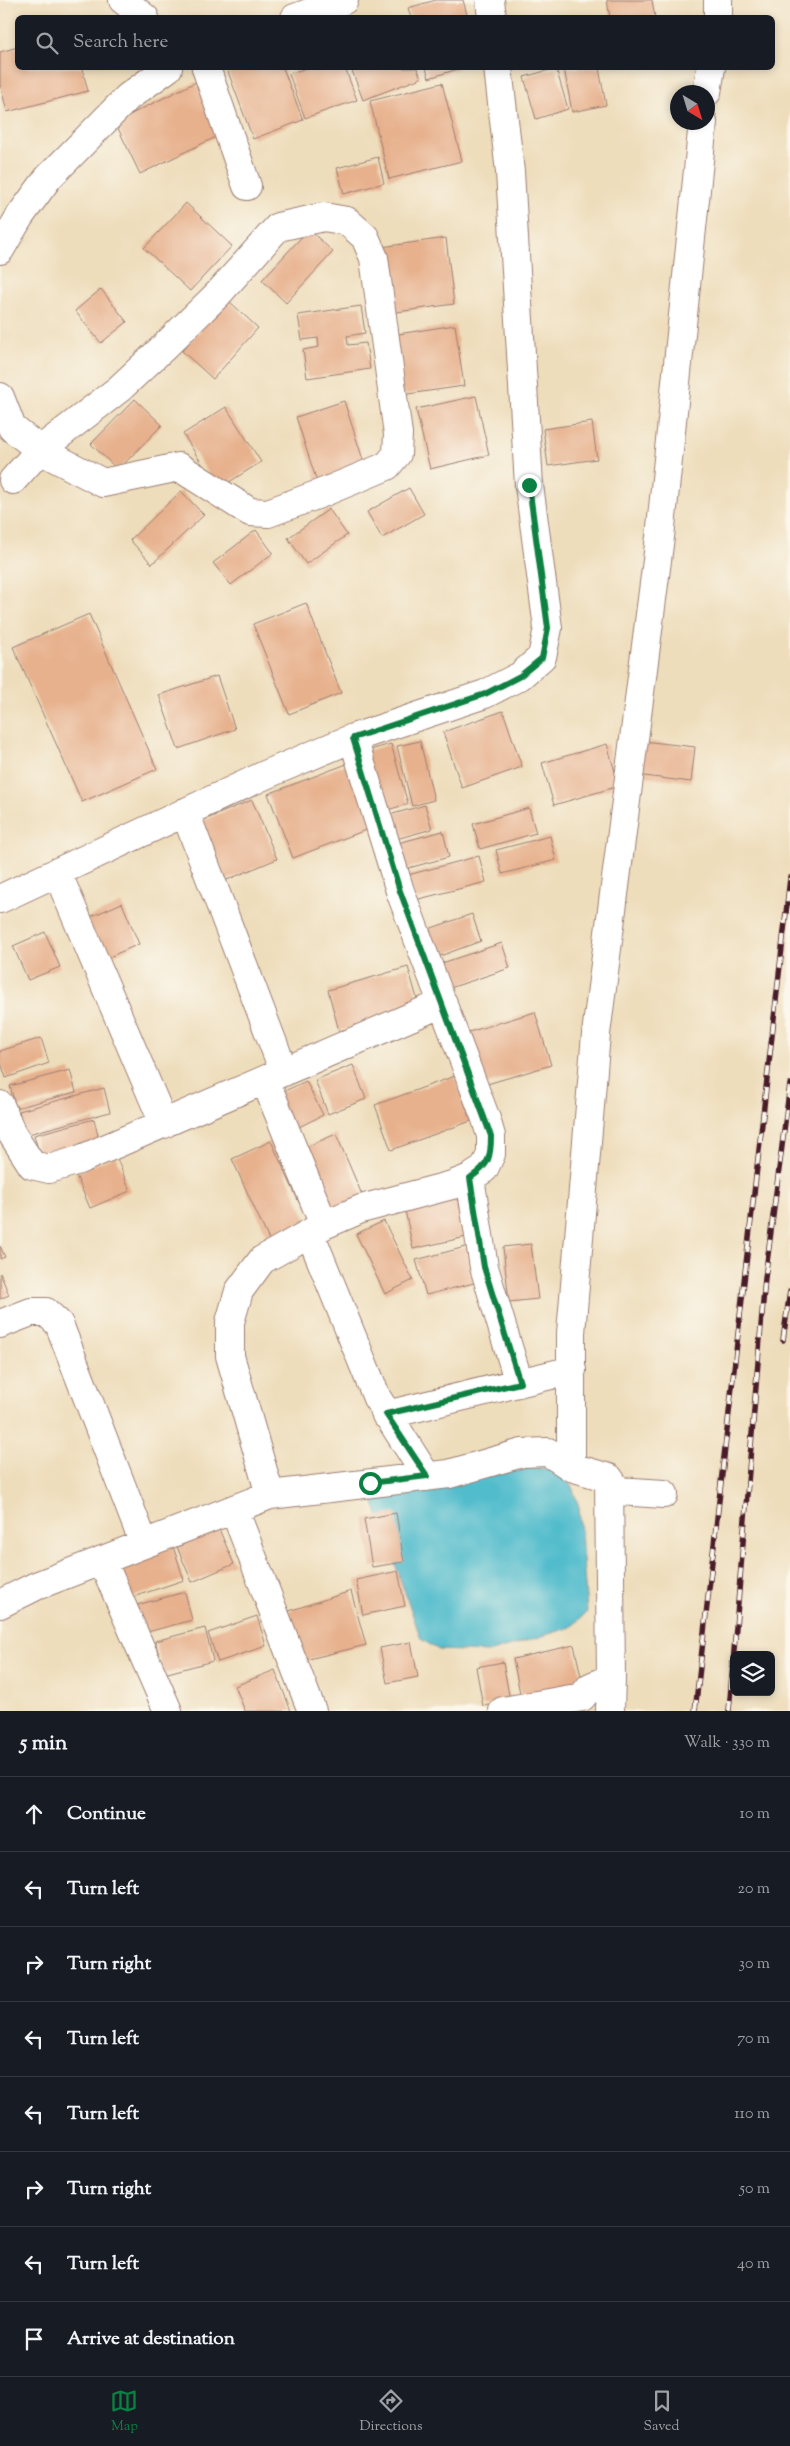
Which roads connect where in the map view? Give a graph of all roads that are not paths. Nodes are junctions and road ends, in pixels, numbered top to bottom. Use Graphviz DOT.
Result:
graph roads {
  1 [pos="124,0"];
  2 [pos="290,0"];
  3 [pos="344,0"];
  4 [pos="490,0"];
  5 [pos="718,0"];
  6 [pos="142,15"];
  7 [pos="290,15"];
  8 [pos="303,15"];
  9 [pos="492,15"];
  10 [pos="718,15"];
  11 [pos="165,70"];
  12 [pos="207,70"];
  13 [pos="498,70"];
  14 [pos="711,70"];
  15 [pos="708,85"];
  16 [pos="702,130"];
  17 [pos="248,186"];
  18 [pos="0,250"];
  19 [pos="0,398"];
  20 [pos="40,450"];
  21 [pos="14,480"];
  22 [pos="353,738"];
  23 [pos="186,812"];
  24 [pos="57,872"];
  25 [pos="0,899"];
  26 [pos="443,1003"];
  27 [pos="274,1076"];
  28 [pos="0,1104"];
  29 [pos="164,1124"];
  30 [pos="6,1136"];
  31 [pos="470,1178"];
  32 [pos="317,1229"];
  33 [pos="0,1324"];
  34 [pos="572,1370"];
  35 [pos="520,1383"];
  36 [pos="386,1414"];
  37 [pos="571,1467"];
  38 [pos="427,1476"];
  39 [pos="609,1478"];
  40 [pos="664,1494"];
  41 [pos="270,1495"];
  42 [pos="234,1509"];
  43 [pos="144,1544"];
  44 [pos="102,1560"];
  45 [pos="0,1604"];
  46 [pos="612,1678"];
  47 [pos="168,1711"];
  48 [pos="312,1711"];
  49 [pos="503,1711"];
  50 [pos="610,1711"];
  1 -- 6 [label="street"];
  2 -- 7 [label="street"];
  3 -- 8 [label="street"];
  4 -- 9 [label="street"];
  5 -- 10 [label="street"];
  11 -- 18 [label="street"];
  12 -- 17 [label="street"];
  13 -- 22 [label="street"];
  14 -- 15 [label="street"];
  16 -- 34 [label="street"];
  19 -- 20 [label="street"];
  20 -- 20 [label="street"];
  20 -- 21 [label="street"];
  22 -- 23 [label="street"];
  22 -- 26 [label="street"];
  23 -- 24 [label="street"];
  23 -- 27 [label="street"];
  24 -- 25 [label="street"];
  24 -- 29 [label="street"];
  26 -- 27 [label="street"];
  26 -- 31 [label="street"];
  27 -- 29 [label="street"];
  27 -- 32 [label="street"];
  28 -- 30 [label="street"];
  29 -- 30 [label="street"];
  31 -- 32 [label="street"];
  31 -- 35 [label="street"];
  32 -- 36 [label="street"];
  32 -- 41 [label="street"];
  33 -- 43 [label="street"];
  34 -- 35 [label="street"];
  34 -- 37 [label="street"];
  35 -- 36 [label="street"];
  36 -- 38 [label="street"];
  37 -- 38 [label="street"];
  37 -- 39 [label="street"];
  38 -- 41 [label="street"];
  39 -- 40 [label="street"];
  39 -- 46 [label="street"];
  41 -- 42 [label="street"];
  42 -- 43 [label="street"];
  42 -- 48 [label="street"];
  43 -- 44 [label="street"];
  44 -- 45 [label="street"];
  44 -- 47 [label="street"];
  46 -- 49 [label="street"];
  46 -- 50 [label="street"];
}
